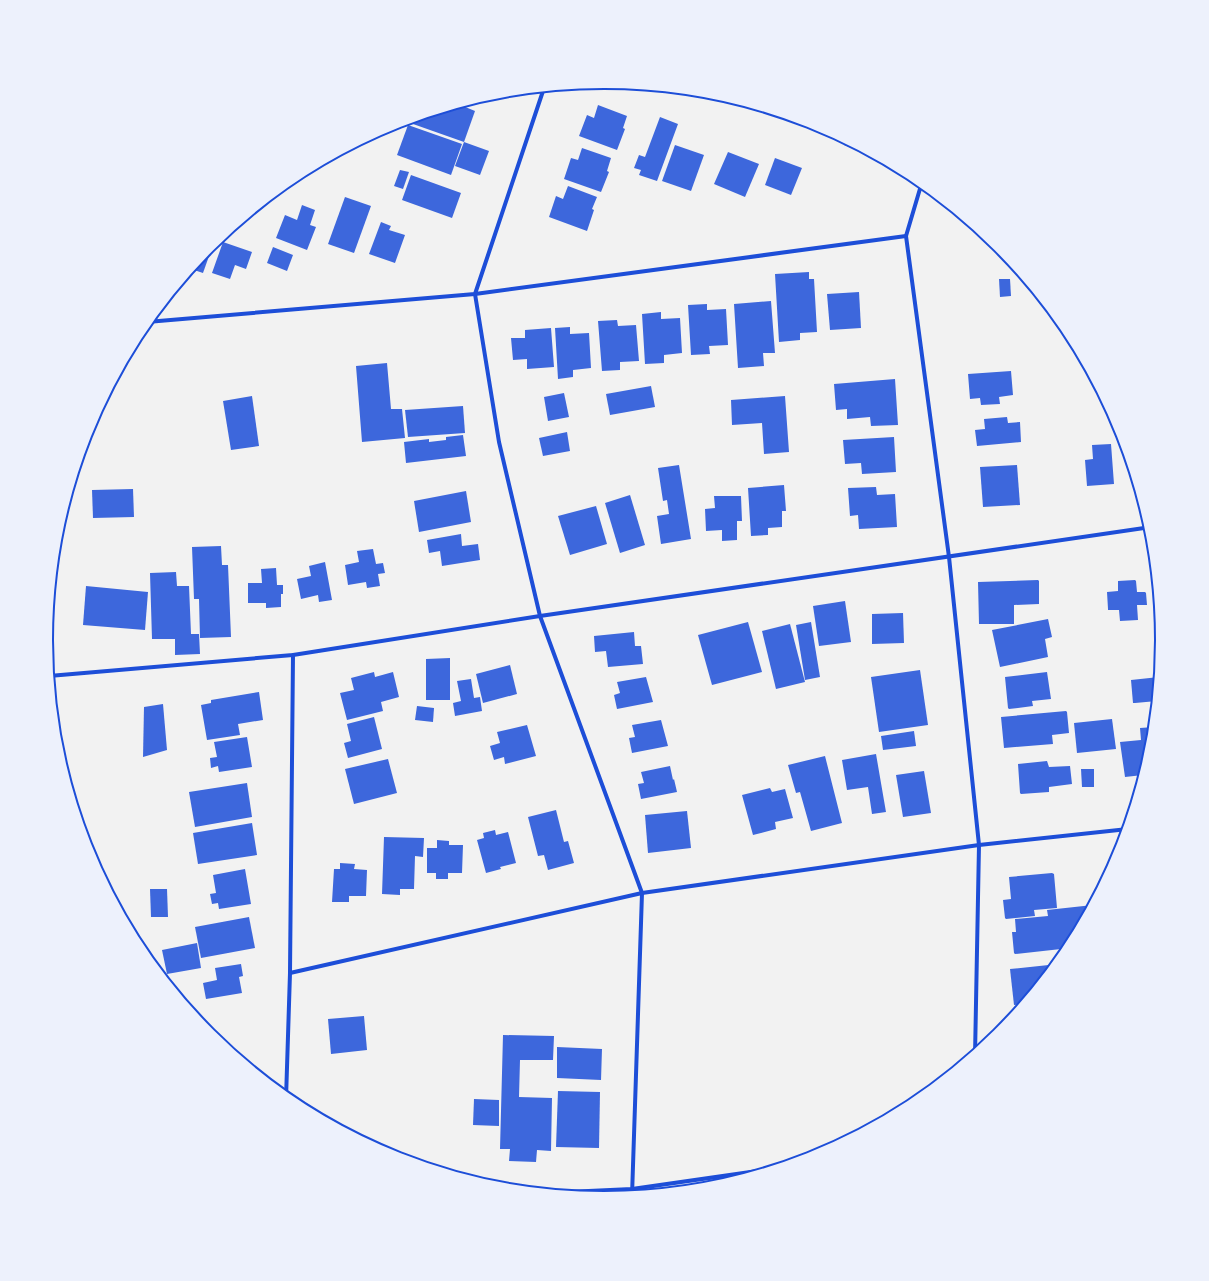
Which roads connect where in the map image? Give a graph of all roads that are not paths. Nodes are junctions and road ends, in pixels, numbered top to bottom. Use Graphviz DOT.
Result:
graph roads {
  1 [pos="542,93"];
  2 [pos="920,189"];
  3 [pos="906,236"];
  4 [pos="475,294"];
  5 [pos="155,321"];
  6 [pos="1144,528"];
  7 [pos="949,557"];
  8 [pos="540,616"];
  9 [pos="293,655"];
  10 [pos="54,676"];
  11 [pos="1123,830"];
  12 [pos="979,845"];
  13 [pos="642,893"];
  14 [pos="290,973"];
  15 [pos="975,1048"];
  16 [pos="286,1090"];
  17 [pos="750,1172"];
  18 [pos="632,1189"];
  19 [pos="581,1191"];
  1 -- 4 [label="street"];
  2 -- 3 [label="street"];
  3 -- 4 [label="street"];
  3 -- 7 [label="street"];
  4 -- 5 [label="street"];
  4 -- 8 [label="street"];
  6 -- 7 [label="street"];
  7 -- 8 [label="street"];
  7 -- 12 [label="street"];
  8 -- 9 [label="street"];
  8 -- 13 [label="street"];
  9 -- 10 [label="street"];
  9 -- 14 [label="street"];
  11 -- 12 [label="street"];
  12 -- 13 [label="street"];
  12 -- 15 [label="street"];
  13 -- 14 [label="street"];
  13 -- 18 [label="street"];
  14 -- 16 [label="street"];
  17 -- 18 [label="street"];
  18 -- 19 [label="street"];
}
